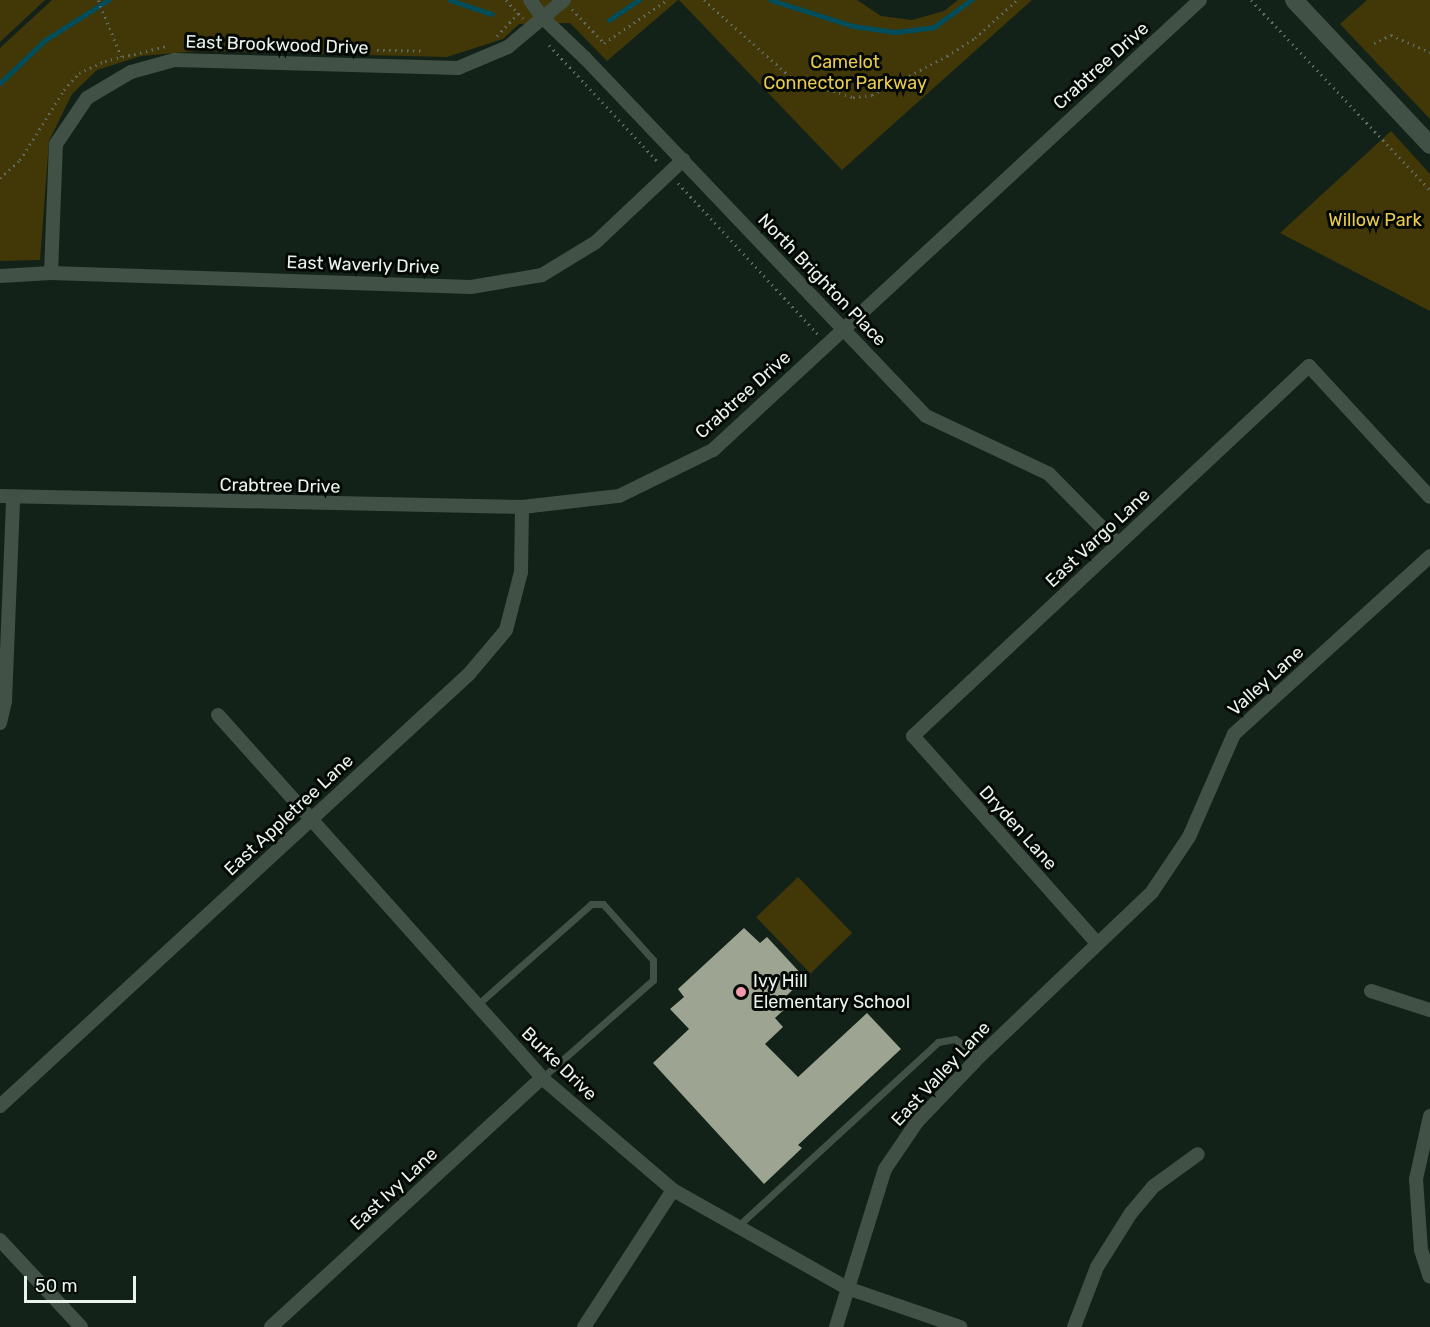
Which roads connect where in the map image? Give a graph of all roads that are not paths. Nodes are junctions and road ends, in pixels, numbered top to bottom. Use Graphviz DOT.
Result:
graph roads {
  1 [pos="530,0"];
  2 [pos="564,0"];
  3 [pos="1200,0"];
  4 [pos="1294,0"];
  5 [pos="540,16"];
  6 [pos="1430,145"];
  7 [pos="683,160"];
  8 [pos="51,273"];
  9 [pos="0,276"];
  10 [pos="843,326"];
  11 [pos="1430,497"];
  12 [pos="6,498"];
  13 [pos="522,507"];
  14 [pos="1118,544"];
  15 [pos="1430,556"];
  16 [pos="219,715"];
  17 [pos="0,723"];
  18 [pos="913,736"];
  19 [pos="311,818"];
  20 [pos="1097,943"];
  21 [pos="1371,991"];
  22 [pos="477,1005"];
  23 [pos="1430,1010"];
  24 [pos="979,1057"];
  25 [pos="542,1078"];
  26 [pos="0,1106"];
  27 [pos="1430,1116"];
  28 [pos="1197,1154"];
  29 [pos="674,1190"];
  30 [pos="738,1226"];
  31 [pos="0,1240"];
  32 [pos="1430,1277"];
  33 [pos="848,1288"];
  34 [pos="81,1327"];
  35 [pos="271,1327"];
  36 [pos="584,1327"];
  37 [pos="836,1327"];
  38 [pos="960,1327"];
  39 [pos="1074,1327"];
  1 -- 5 [label="street, North Brighton Place"];
  2 -- 5 [label="street, East Brookwood Drive"];
  3 -- 10 [label="street, Crabtree Drive"];
  4 -- 6 [label="main road"];
  5 -- 7 [label="street, North Brighton Place"];
  5 -- 8 [label="street, East Brookwood Drive"];
  7 -- 8 [label="street, East Waverly Drive"];
  7 -- 10 [label="street, North Brighton Place"];
  8 -- 9 [label="street, East Waverly Drive"];
  10 -- 13 [label="street, Crabtree Drive"];
  10 -- 14 [label="street, North Brighton Place"];
  11 -- 14 [label="street, East Vargo Lane"];
  12 -- 13 [label="street, Crabtree Drive"];
  12 -- 17 [label="street"];
  13 -- 19 [label="street, East Appletree Lane"];
  14 -- 18 [label="street, East Vargo Lane"];
  15 -- 20 [label="street, Valley Lane"];
  16 -- 19 [label="street, Burke Drive"];
  18 -- 20 [label="street, Dryden Lane"];
  19 -- 22 [label="street, Burke Drive"];
  19 -- 26 [label="street, East Appletree Lane"];
  20 -- 24 [label="street, East Valley Lane"];
  21 -- 23 [label="street"];
  22 -- 25 [label="street, Burke Drive"];
  22 -- 25 [label="lane"];
  24 -- 30 [label="lane"];
  24 -- 33 [label="street, East Valley Lane"];
  25 -- 29 [label="street, Burke Drive"];
  25 -- 35 [label="street, East Ivy Lane"];
  27 -- 32 [label="street"];
  28 -- 39 [label="street"];
  29 -- 30 [label="street, Burke Drive"];
  29 -- 36 [label="street"];
  30 -- 33 [label="street, Burke Drive"];
  31 -- 34 [label="street"];
  33 -- 37 [label="street, East Valley Lane"];
  33 -- 38 [label="street, Burke Drive"];
}
